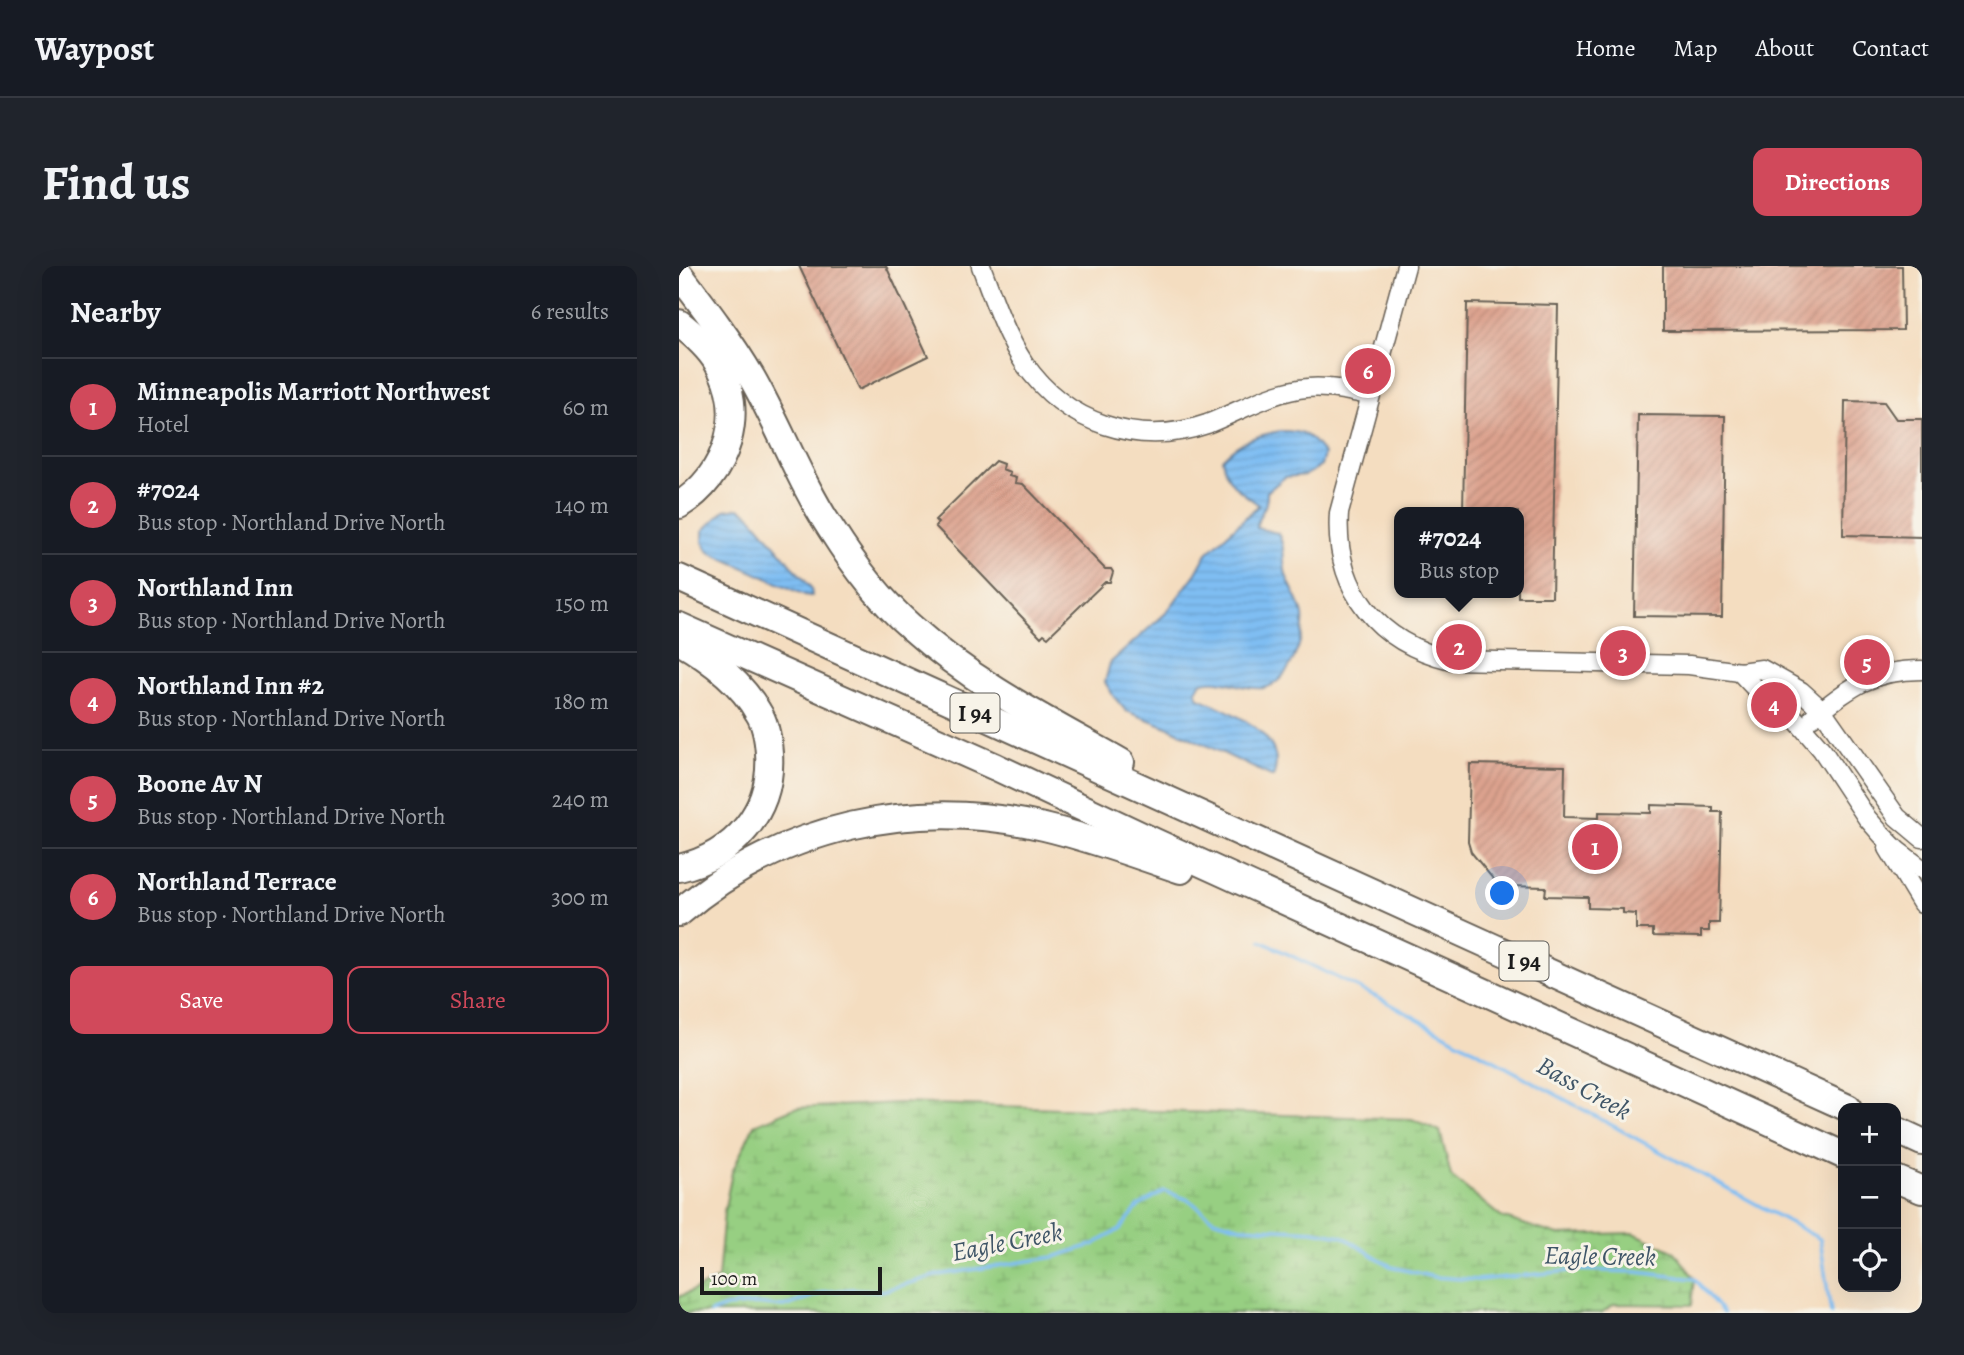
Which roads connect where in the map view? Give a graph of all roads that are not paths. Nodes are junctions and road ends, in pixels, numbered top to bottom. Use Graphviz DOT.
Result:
graph roads {
  1 [pos="981,266"];
  2 [pos="1406,266"];
  3 [pos="679,274"];
  4 [pos="679,323"];
  5 [pos="1370,395"];
  6 [pos="679,505"];
  7 [pos="679,578"];
  8 [pos="679,626"];
  9 [pos="679,642"];
  10 [pos="1922,670"];
  11 [pos="1739,672"];
  12 [pos="1822,710"];
  13 [pos="1801,726"];
  14 [pos="1882,835"];
  15 [pos="1922,838"];
  16 [pos="1272,848"];
  17 [pos="679,868"];
  18 [pos="1922,869"];
  19 [pos="1922,904"];
  20 [pos="679,913"];
  21 [pos="1322,917"];
  22 [pos="1775,1075"];
  23 [pos="1838,1103"];
  24 [pos="1847,1103"];
  25 [pos="1901,1121"];
  26 [pos="1922,1127"];
  27 [pos="1901,1132"];
  28 [pos="1922,1142"];
  29 [pos="1838,1153"];
  30 [pos="1901,1181"];
  31 [pos="1922,1190"];
  1 -- 5 [label="street"];
  2 -- 5 [label="street"];
  3 -- 16 [label="highway"];
  4 -- 6 [label="highway"];
  5 -- 11 [label="street"];
  7 -- 16 [label="highway, I 94"];
  8 -- 21 [label="highway, I 94"];
  9 -- 17 [label="highway"];
  10 -- 12 [label="street"];
  11 -- 12 [label="street"];
  11 -- 13 [label="street"];
  12 -- 13 [label="street"];
  12 -- 15 [label="street"];
  13 -- 14 [label="street"];
  14 -- 18 [label="street"];
  14 -- 19 [label="street"];
  16 -- 22 [label="highway, I 94"];
  20 -- 21 [label="highway"];
  21 -- 29 [label="highway, I 94"];
  22 -- 23 [label="highway, I 94"];
  22 -- 24 [label="highway"];
  25 -- 26 [label="highway"];
  27 -- 28 [label="highway"];
  30 -- 31 [label="highway"];
}
